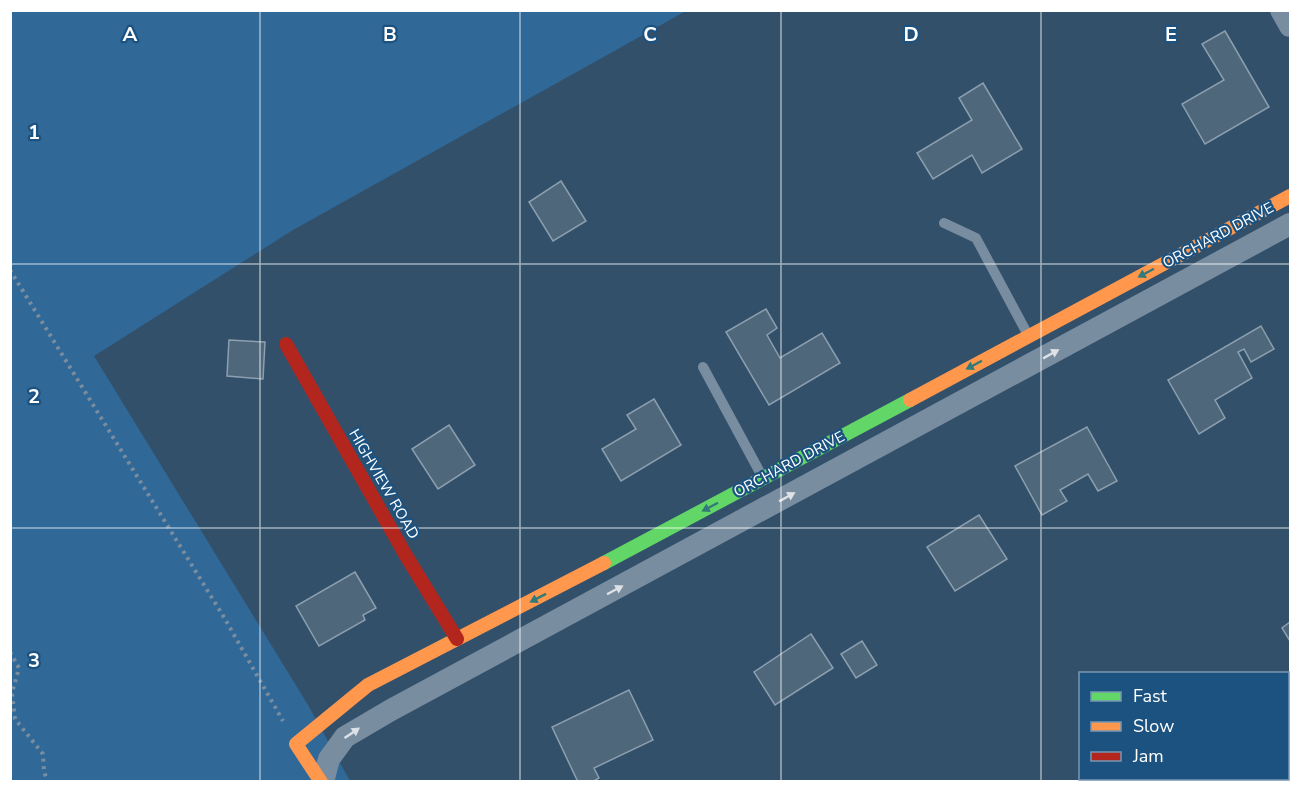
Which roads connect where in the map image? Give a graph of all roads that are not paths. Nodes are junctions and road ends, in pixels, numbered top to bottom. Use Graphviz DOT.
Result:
graph roads {
  1 [pos="1281,10"];
  2 [pos="1290,26"];
  3 [pos="1290,196"];
  4 [pos="944,223"];
  5 [pos="1290,224"];
  6 [pos="1028,335"];
  7 [pos="286,344"];
  8 [pos="703,367"];
  9 [pos="764,478"];
  10 [pos="644,543"];
  11 [pos="656,568"];
  12 [pos="457,639"];
  13 [pos="322,782"];
  1 -- 2 [label="street"];
  3 -- 6 [label="street, ORCHARD DRIVE, one-way"];
  4 -- 6 [label="lane"];
  11 -- 5 [label="street, ORCHARD DRIVE, one-way"];
  6 -- 9 [label="street, ORCHARD DRIVE, one-way"];
  7 -- 12 [label="street, HIGHVIEW ROAD"];
  8 -- 9 [label="lane"];
  9 -- 10 [label="street, ORCHARD DRIVE, one-way"];
  10 -- 11 [label="street"];
  10 -- 12 [label="street, ORCHARD DRIVE, one-way"];
  13 -- 11 [label="street, ORCHARD DRIVE, one-way"];
  12 -- 13 [label="street, ORCHARD DRIVE"];
}
